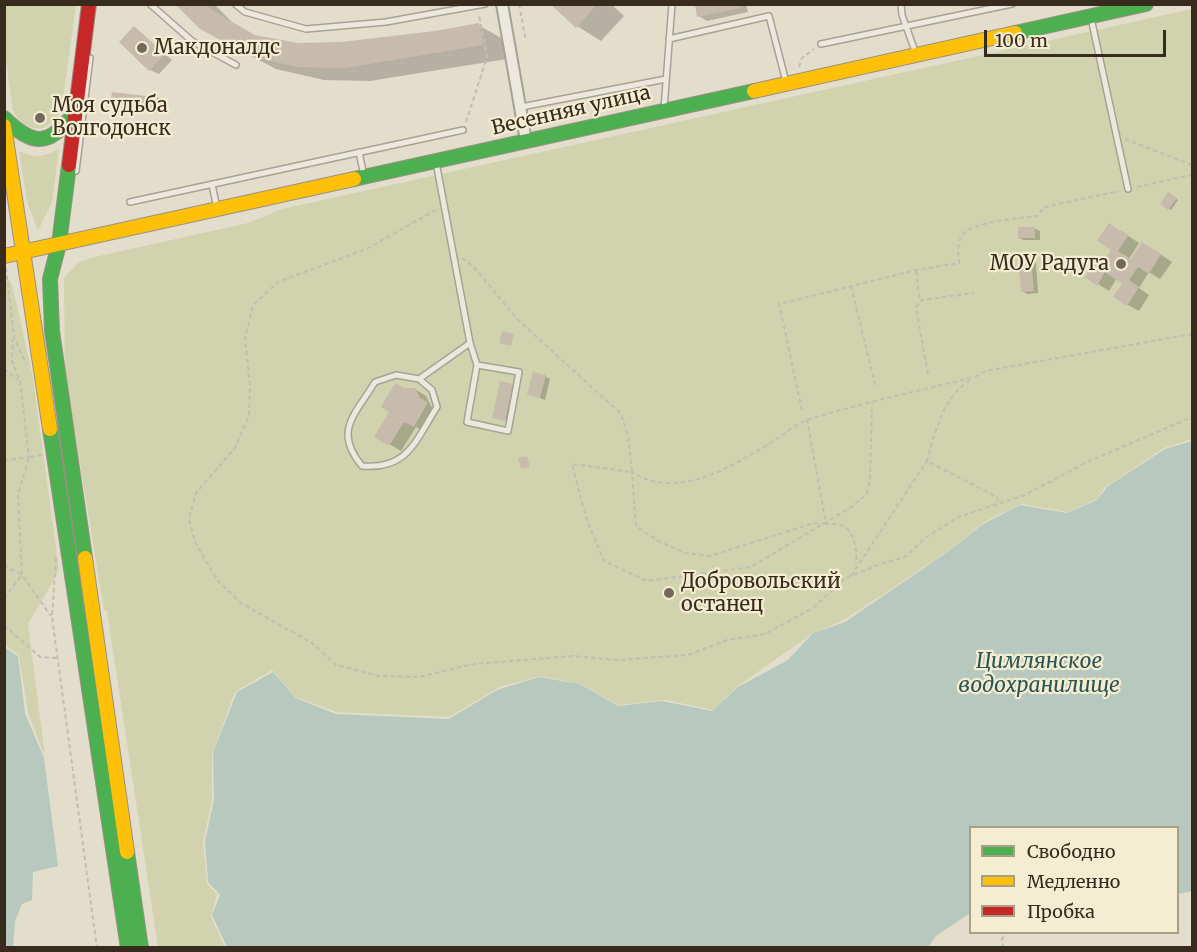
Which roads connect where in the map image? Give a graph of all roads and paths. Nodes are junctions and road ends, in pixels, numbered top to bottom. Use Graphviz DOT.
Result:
graph roads {
  1 [pos="89,4"];
  2 [pos="150,4"];
  3 [pos="235,4"];
  4 [pos="485,4"];
  5 [pos="502,4"];
  6 [pos="519,4"];
  7 [pos="672,4"];
  8 [pos="901,4"];
  9 [pos="1012,4"];
  10 [pos="1146,4"];
  11 [pos="477,6"];
  12 [pos="1091,16"];
  13 [pos="906,26"];
  14 [pos="669,39"];
  15 [pos="526,41"];
  16 [pos="821,44"];
  17 [pos="916,54"];
  18 [pos="90,58"];
  19 [pos="236,65"];
  20 [pos="666,79"];
  21 [pos="790,82"];
  22 [pos="520,107"];
  23 [pos="664,111"];
  24 [pos="74,113"];
  25 [pos="4,118"];
  26 [pos="4,126"];
  27 [pos="463,130"];
  28 [pos="1116,136"];
  29 [pos="526,141"];
  30 [pos="6,150"];
  31 [pos="359,152"];
  32 [pos="436,162"];
  33 [pos="1192,165"];
  34 [pos="76,171"];
  35 [pos="1192,175"];
  36 [pos="365,177"];
  37 [pos="212,184"];
  38 [pos="1128,189"];
  39 [pos="130,202"];
  40 [pos="443,205"];
  41 [pos="217,210"];
  42 [pos="59,244"];
  43 [pos="453,251"];
  44 [pos="24,252"];
  45 [pos="4,256"];
  46 [pos="916,270"];
  47 [pos="4,276"];
  48 [pos="851,286"];
  49 [pos="974,293"];
  50 [pos="922,300"];
  51 [pos="1192,334"];
  52 [pos="14,337"];
  53 [pos="470,343"];
  54 [pos="477,364"];
  55 [pos="28,368"];
  56 [pos="4,369"];
  57 [pos="928,374"];
  58 [pos="974,377"];
  59 [pos="26,379"];
  60 [pos="419,379"];
  61 [pos="20,381"];
  62 [pos="876,388"];
  63 [pos="872,403"];
  64 [pos="802,410"];
  65 [pos="1192,417"];
  66 [pos="807,419"];
  67 [pos="45,455"];
  68 [pos="29,457"];
  69 [pos="4,460"];
  70 [pos="927,461"];
  71 [pos="632,472"];
  72 [pos="998,503"];
  73 [pos="826,524"];
  74 [pos="59,550"];
  75 [pos="856,564"];
  76 [pos="4,565"];
  77 [pos="22,575"];
  78 [pos="850,576"];
  79 [pos="4,598"];
  80 [pos="52,617"];
  81 [pos="4,625"];
  82 [pos="57,658"];
  83 [pos="1006,934"];
  84 [pos="98,948"];
  85 [pos="128,948"];
  86 [pos="141,948"];
  87 [pos="1003,948"];
  1 -- 24 [label="main road"];
  2 -- 19 [label="lane"];
  3 -- 11 [label="lane"];
  4 -- 11 [label="lane"];
  5 -- 22 [label="street"];
  6 -- 15 [label="path"];
  7 -- 14 [label="lane"];
  8 -- 13 [label="lane"];
  9 -- 13 [label="lane"];
  10 -- 12 [label="main road, Весенняя улица"];
  11 -- 27 [label="path"];
  12 -- 17 [label="main road, Весенняя улица"];
  12 -- 28 [label="lane"];
  13 -- 16 [label="lane"];
  13 -- 17 [label="lane"];
  14 -- 20 [label="lane"];
  14 -- 21 [label="lane"];
  16 -- 21 [label="path"];
  17 -- 21 [label="main road, Весенняя улица"];
  18 -- 34 [label="lane"];
  20 -- 22 [label="lane"];
  20 -- 23 [label="lane"];
  21 -- 23 [label="main road, Весенняя улица"];
  22 -- 29 [label="street"];
  23 -- 29 [label="main road, Весенняя улица"];
  24 -- 25 [label="main road"];
  24 -- 42 [label="main road"];
  26 -- 30 [label="main road"];
  27 -- 31 [label="lane"];
  28 -- 33 [label="path"];
  28 -- 38 [label="lane"];
  29 -- 32 [label="main road, Весенняя улица"];
  30 -- 44 [label="main road"];
  31 -- 36 [label="lane"];
  31 -- 37 [label="lane"];
  32 -- 36 [label="main road, Весенняя улица"];
  32 -- 40 [label="lane"];
  35 -- 38 [label="path"];
  36 -- 41 [label="main road, Весенняя улица"];
  37 -- 39 [label="lane"];
  37 -- 41 [label="lane"];
  38 -- 46 [label="path"];
  40 -- 43 [label="lane"];
  40 -- 78 [label="path"];
  41 -- 42 [label="main road, Весенняя улица"];
  42 -- 44 [label="main road, Весенняя улица"];
  42 -- 86 [label="main road"];
  43 -- 53 [label="lane"];
  43 -- 71 [label="path"];
  44 -- 45 [label="main road, Весенняя улица"];
  44 -- 85 [label="main road"];
  46 -- 48 [label="path"];
  46 -- 50 [label="path"];
  47 -- 52 [label="path"];
  48 -- 62 [label="path"];
  48 -- 64 [label="path"];
  49 -- 50 [label="path"];
  50 -- 57 [label="path"];
  51 -- 58 [label="path"];
  52 -- 55 [label="path"];
  52 -- 61 [label="path"];
  53 -- 54 [label="lane"];
  53 -- 60 [label="lane"];
  54 -- 54 [label="lane"];
  56 -- 61 [label="path"];
  58 -- 63 [label="path"];
  58 -- 70 [label="path"];
  59 -- 61 [label="path"];
  60 -- 60 [label="lane"];
  61 -- 68 [label="path"];
  63 -- 66 [label="path"];
  63 -- 73 [label="path"];
  65 -- 72 [label="path"];
  66 -- 71 [label="path"];
  66 -- 73 [label="path"];
  67 -- 68 [label="path"];
  68 -- 69 [label="path"];
  68 -- 77 [label="path"];
  70 -- 72 [label="path"];
  70 -- 75 [label="path"];
  71 -- 73 [label="path"];
  71 -- 73 [label="path"];
  72 -- 78 [label="path"];
  73 -- 75 [label="path"];
  74 -- 80 [label="path"];
  75 -- 78 [label="path"];
  76 -- 77 [label="path"];
  77 -- 79 [label="path"];
  77 -- 80 [label="path"];
  80 -- 82 [label="path"];
  81 -- 82 [label="path"];
  82 -- 84 [label="path"];
  83 -- 87 [label="path"];
}
